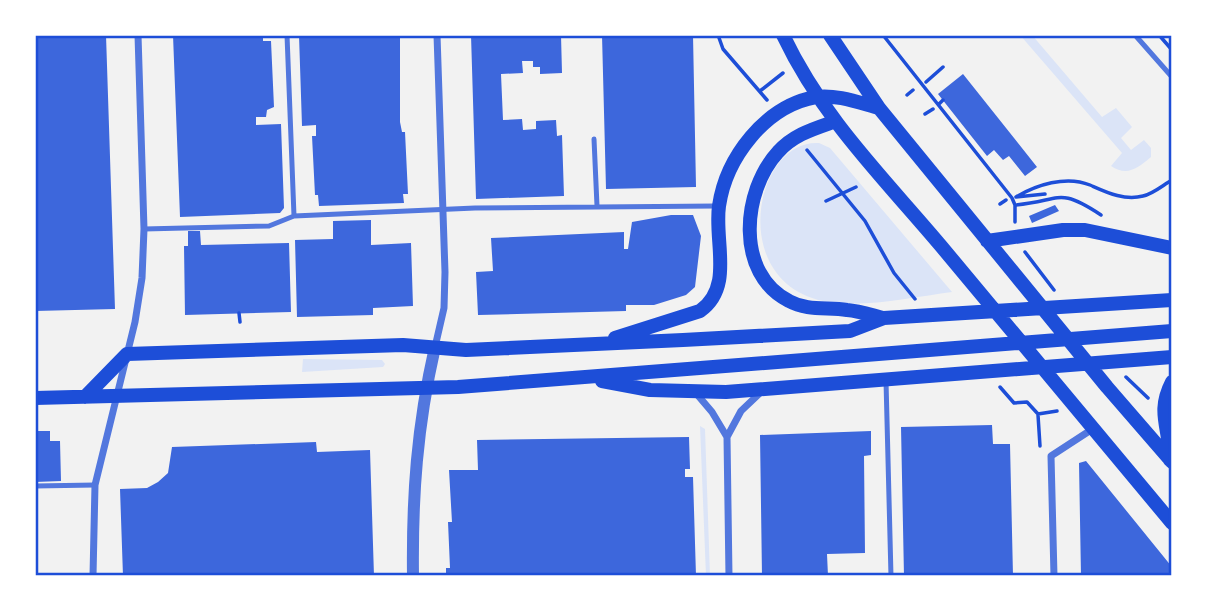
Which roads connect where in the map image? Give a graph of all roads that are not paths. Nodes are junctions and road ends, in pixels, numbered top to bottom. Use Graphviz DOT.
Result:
graph roads {
  1 [pos="138,35"];
  2 [pos="288,35"];
  3 [pos="437,35"];
  4 [pos="783,35"];
  5 [pos="830,35"];
  6 [pos="1135,35"];
  7 [pos="1172,77"];
  8 [pos="817,97"];
  9 [pos="879,108"];
  10 [pos="833,122"];
  11 [pos="594,139"];
  12 [pos="597,206"];
  13 [pos="719,207"];
  14 [pos="443,210"];
  15 [pos="294,216"];
  16 [pos="144,229"];
  17 [pos="987,241"];
  18 [pos="1172,248"];
  19 [pos="1172,300"];
  20 [pos="884,318"];
  21 [pos="1172,331"];
  22 [pos="597,344"];
  23 [pos="435,347"];
  24 [pos="127,354"];
  25 [pos="1172,358"];
  26 [pos="1088,364"];
  27 [pos="1042,368"];
  28 [pos="584,377"];
  29 [pos="886,381"];
  30 [pos="1172,382"];
  31 [pos="426,387"];
  32 [pos="762,390"];
  33 [pos="695,392"];
  34 [pos="85,397"];
  35 [pos="116,397"];
  36 [pos="35,398"];
  37 [pos="1094,429"];
  38 [pos="727,437"];
  39 [pos="1171,461"];
  40 [pos="95,485"];
  41 [pos="35,486"];
  42 [pos="1172,523"];
  43 [pos="93,576"];
  44 [pos="412,576"];
  45 [pos="729,576"];
  46 [pos="891,576"];
  47 [pos="1054,576"];
  1 -- 16 [label="street"];
  2 -- 15 [label="lane"];
  3 -- 14 [label="street"];
  4 -- 8 [label="main road"];
  5 -- 9 [label="main road"];
  6 -- 7 [label="lane"];
  8 -- 9 [label="main road"];
  8 -- 10 [label="main road"];
  8 -- 13 [label="main road"];
  9 -- 17 [label="main road"];
  10 -- 20 [label="main road"];
  10 -- 27 [label="main road"];
  11 -- 12 [label="lane"];
  12 -- 13 [label="lane"];
  12 -- 14 [label="lane"];
  13 -- 22 [label="main road"];
  14 -- 15 [label="lane"];
  14 -- 23 [label="street"];
  15 -- 16 [label="lane"];
  16 -- 24 [label="street"];
  17 -- 18 [label="main road"];
  17 -- 26 [label="main road"];
  19 -- 20 [label="main road"];
  20 -- 22 [label="main road"];
  21 -- 28 [label="main road"];
  22 -- 23 [label="main road"];
  23 -- 24 [label="main road"];
  23 -- 31 [label="street"];
  24 -- 34 [label="main road"];
  24 -- 35 [label="street"];
  25 -- 26 [label="main road"];
  26 -- 27 [label="main road"];
  26 -- 39 [label="main road"];
  27 -- 29 [label="main road"];
  27 -- 37 [label="main road"];
  28 -- 31 [label="main road"];
  28 -- 33 [label="main road"];
  29 -- 32 [label="main road"];
  29 -- 46 [label="lane"];
  30 -- 39 [label="main road"];
  31 -- 35 [label="main road"];
  31 -- 44 [label="street"];
  32 -- 33 [label="main road"];
  32 -- 38 [label="street"];
  33 -- 38 [label="street"];
  34 -- 35 [label="main road"];
  34 -- 36 [label="main road"];
  35 -- 40 [label="street"];
  37 -- 42 [label="main road"];
  37 -- 47 [label="street"];
  38 -- 45 [label="street"];
  40 -- 41 [label="lane"];
  40 -- 43 [label="street"];
}
